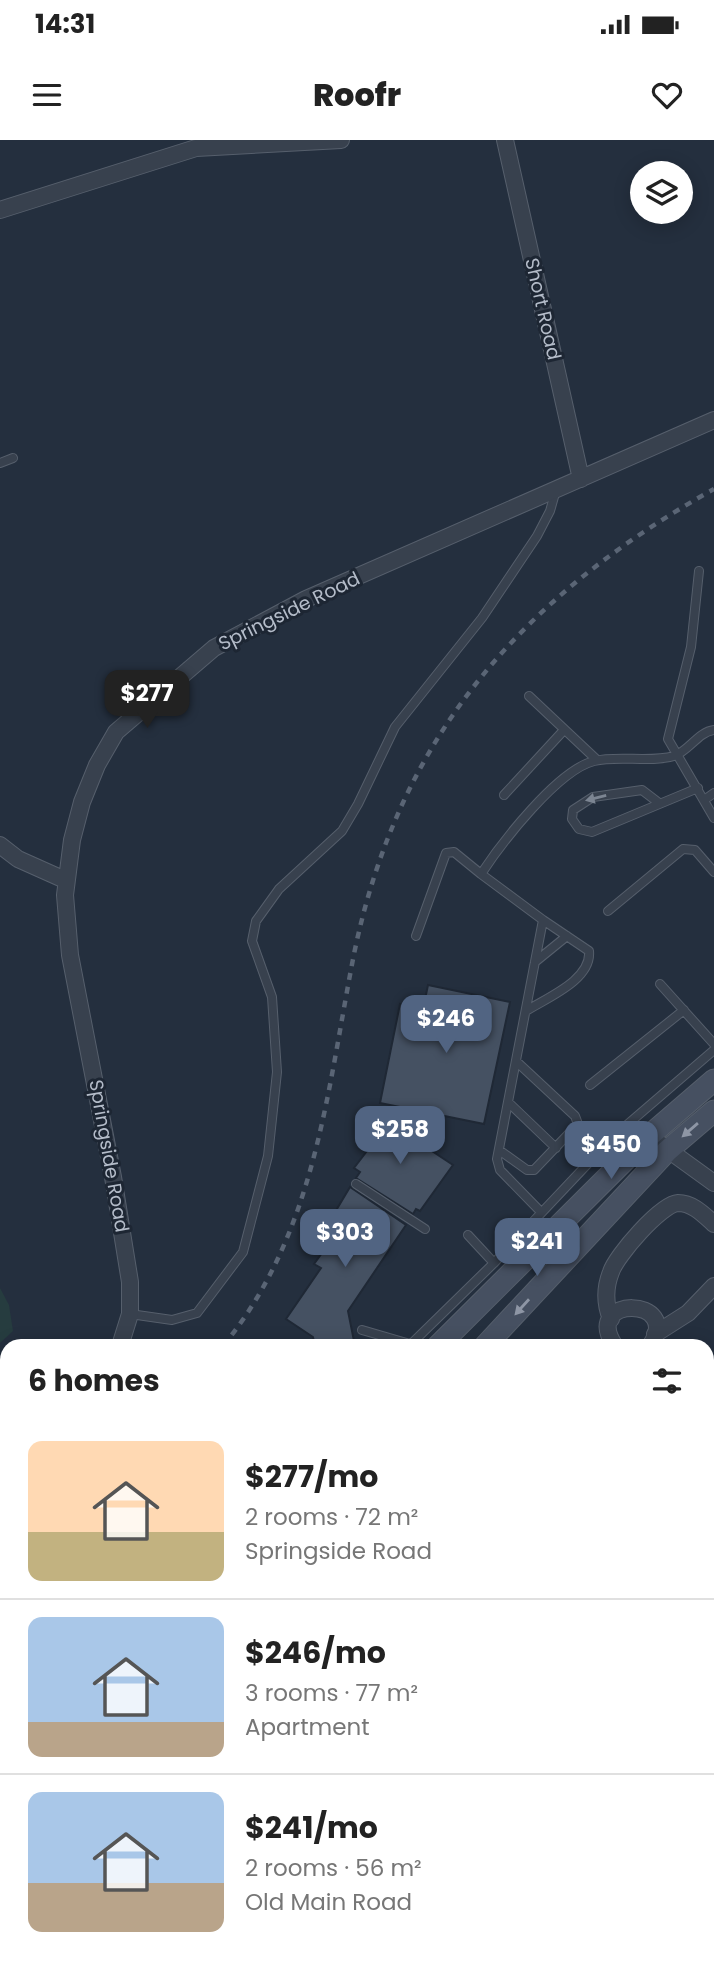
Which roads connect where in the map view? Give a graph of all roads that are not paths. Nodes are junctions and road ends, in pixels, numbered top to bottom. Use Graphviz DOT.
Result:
graph roads {
  1 [pos="341,140"];
  2 [pos="505,140"];
  3 [pos="0,210"];
  4 [pos="714,420"];
  5 [pos="12,458"];
  6 [pos="0,463"];
  7 [pos="581,479"];
  8 [pos="556,490"];
  9 [pos="699,571"];
  10 [pos="529,696"];
  11 [pos="564,730"];
  12 [pos="714,730"];
  13 [pos="674,753"];
  14 [pos="597,760"];
  15 [pos="698,788"];
  16 [pos="714,793"];
  17 [pos="504,795"];
  18 [pos="704,800"];
  19 [pos="659,803"];
  20 [pos="714,818"];
  21 [pos="0,845"];
  22 [pos="714,872"];
  23 [pos="481,874"];
  24 [pos="65,880"];
  25 [pos="608,911"];
  26 [pos="543,919"];
  27 [pos="416,936"];
  28 [pos="566,936"];
  29 [pos="535,962"];
  30 [pos="660,984"];
  31 [pos="684,1010"];
  32 [pos="526,1011"];
  33 [pos="714,1044"];
  34 [pos="714,1050"];
  35 [pos="517,1062"];
  36 [pos="714,1080"];
  37 [pos="590,1085"];
  38 [pos="509,1103"];
  39 [pos="714,1111"];
  40 [pos="631,1121"];
  41 [pos="649,1136"];
  42 [pos="556,1147"];
  43 [pos="499,1150"];
  44 [pos="667,1151"];
  45 [pos="714,1183"];
  46 [pos="356,1184"];
  47 [pos="540,1211"];
  48 [pos="714,1224"];
  49 [pos="425,1229"];
  50 [pos="468,1235"];
  51 [pos="494,1263"];
  52 [pos="714,1286"];
  53 [pos="130,1314"];
  54 [pos="611,1319"];
  55 [pos="362,1330"];
  56 [pos="122,1339"];
  57 [pos="391,1339"];
  58 [pos="416,1339"];
  59 [pos="445,1339"];
  60 [pos="492,1339"];
  61 [pos="612,1339"];
  62 [pos="652,1339"];
  63 [pos="653,1339"];
  1 -- 3 [label="street"];
  2 -- 7 [label="street, Short Road"];
  4 -- 7 [label="street, Springside Road"];
  5 -- 6 [label="lane"];
  7 -- 8 [label="street, Springside Road"];
  8 -- 24 [label="street, Springside Road"];
  8 -- 53 [label="lane"];
  9 -- 13 [label="lane"];
  10 -- 11 [label="lane"];
  11 -- 14 [label="lane"];
  11 -- 17 [label="lane"];
  12 -- 13 [label="lane"];
  13 -- 14 [label="lane"];
  13 -- 15 [label="lane"];
  14 -- 23 [label="lane"];
  15 -- 18 [label="lane"];
  15 -- 19 [label="lane"];
  16 -- 18 [label="lane"];
  18 -- 20 [label="lane"];
  19 -- 19 [label="lane, one-way"];
  21 -- 24 [label="street"];
  22 -- 25 [label="lane"];
  23 -- 26 [label="lane"];
  23 -- 27 [label="lane"];
  24 -- 53 [label="street, Springside Road"];
  26 -- 28 [label="lane"];
  26 -- 29 [label="lane"];
  28 -- 29 [label="lane"];
  28 -- 32 [label="lane"];
  29 -- 32 [label="lane"];
  30 -- 31 [label="lane"];
  31 -- 33 [label="lane"];
  31 -- 37 [label="lane"];
  32 -- 35 [label="lane"];
  34 -- 40 [label="lane"];
  35 -- 38 [label="lane"];
  35 -- 42 [label="lane"];
  36 -- 41 [label="main road"];
  38 -- 42 [label="lane"];
  38 -- 43 [label="lane"];
  39 -- 44 [label="main road, one-way"];
  40 -- 41 [label="lane"];
  40 -- 47 [label="lane"];
  41 -- 44 [label="street"];
  41 -- 59 [label="main road"];
  42 -- 43 [label="lane"];
  43 -- 47 [label="lane"];
  44 -- 45 [label="street"];
  44 -- 60 [label="main road, one-way"];
  46 -- 49 [label="lane"];
  47 -- 51 [label="lane"];
  48 -- 54 [label="street"];
  50 -- 51 [label="lane"];
  51 -- 58 [label="lane"];
  52 -- 63 [label="street"];
  53 -- 56 [label="street, Springside Road"];
  54 -- 61 [label="street"];
  54 -- 62 [label="street"];
  55 -- 57 [label="lane"];
}
